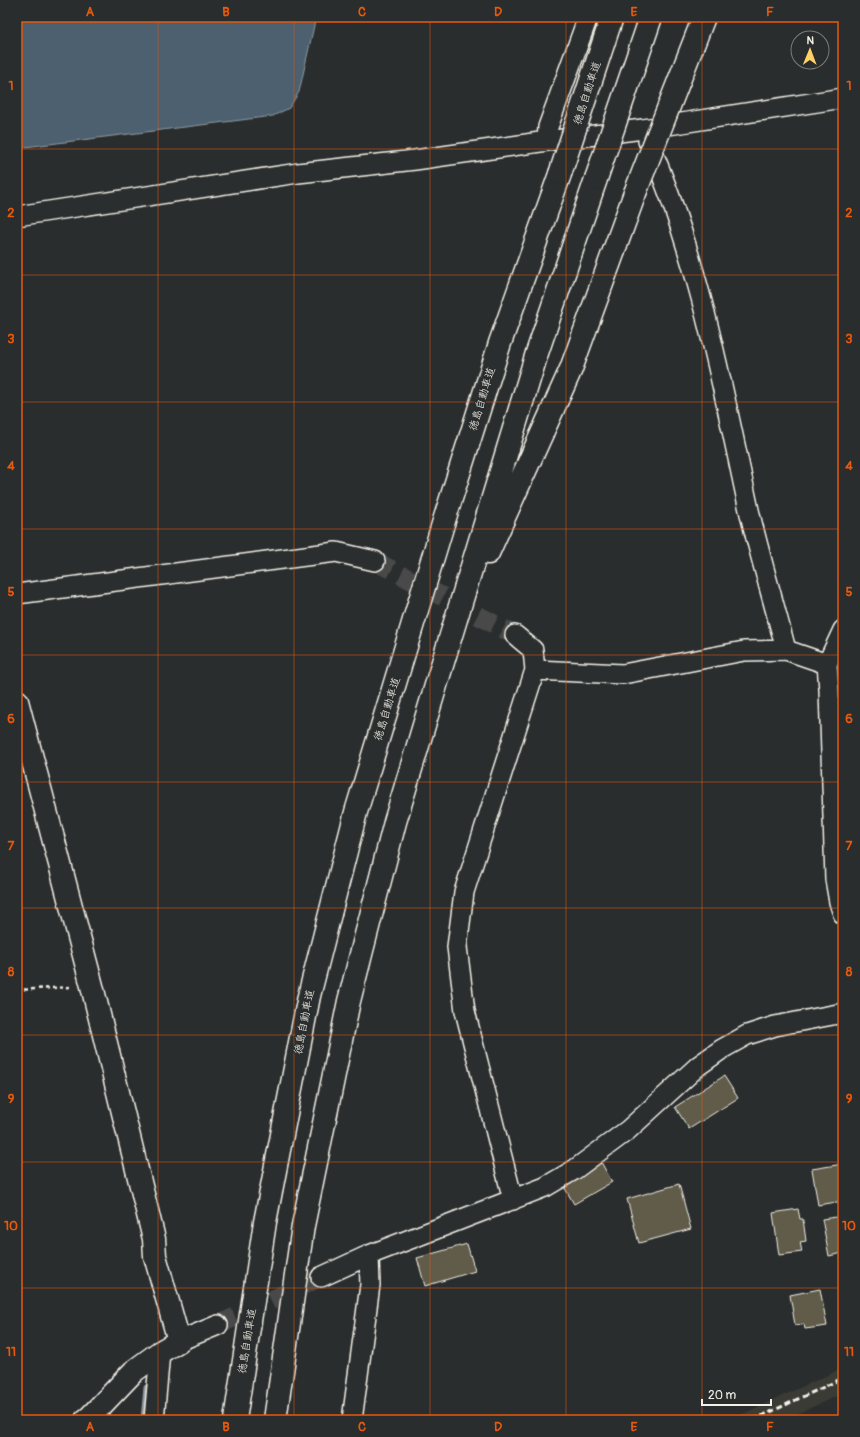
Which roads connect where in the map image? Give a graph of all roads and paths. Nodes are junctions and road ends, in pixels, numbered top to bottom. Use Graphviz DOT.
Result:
graph roads {
  1 [pos="588,17"];
  2 [pos="612,17"];
  3 [pos="651,17"];
  4 [pos="704,17"];
  5 [pos="843,98"];
  6 [pos="643,129"];
  7 [pos="547,141"];
  8 [pos="17,216"];
  9 [pos="375,561"];
  10 [pos="17,594"];
  11 [pos="843,630"];
  12 [pos="515,635"];
  13 [pos="449,642"];
  14 [pos="786,650"];
  15 [pos="827,664"];
  16 [pos="535,670"];
  17 [pos="17,701"];
  18 [pos="843,914"];
  19 [pos="92,986"];
  20 [pos="17,990"];
  21 [pos="843,1013"];
  22 [pos="513,1200"];
  23 [pos="369,1255"];
  24 [pos="321,1277"];
  25 [pos="218,1325"];
  26 [pos="179,1340"];
  27 [pos="160,1352"];
  28 [pos="86,1420"];
  29 [pos="154,1420"];
  30 [pos="235,1420"];
  31 [pos="275,1420"];
  32 [pos="352,1420"];
  1 -- 7 [label="street"];
  2 -- 30 [label="main road, 徳島自動車道, bridge"];
  3 -- 13 [label="main road, bridge"];
  4 -- 13 [label="main road, bridge"];
  5 -- 6 [label="street"];
  6 -- 7 [label="street"];
  6 -- 14 [label="street"];
  7 -- 8 [label="street"];
  9 -- 10 [label="street"];
  11 -- 15 [label="street"];
  12 -- 16 [label="street"];
  13 -- 31 [label="main road"];
  14 -- 15 [label="street"];
  14 -- 16 [label="street"];
  15 -- 18 [label="street"];
  16 -- 22 [label="street"];
  17 -- 19 [label="main road"];
  19 -- 20 [label="path"];
  19 -- 26 [label="main road"];
  21 -- 22 [label="street"];
  22 -- 23 [label="street"];
  23 -- 24 [label="street"];
  23 -- 32 [label="street"];
  25 -- 26 [label="street"];
  26 -- 27 [label="main road"];
  27 -- 28 [label="main road"];
  27 -- 29 [label="street"];
}
